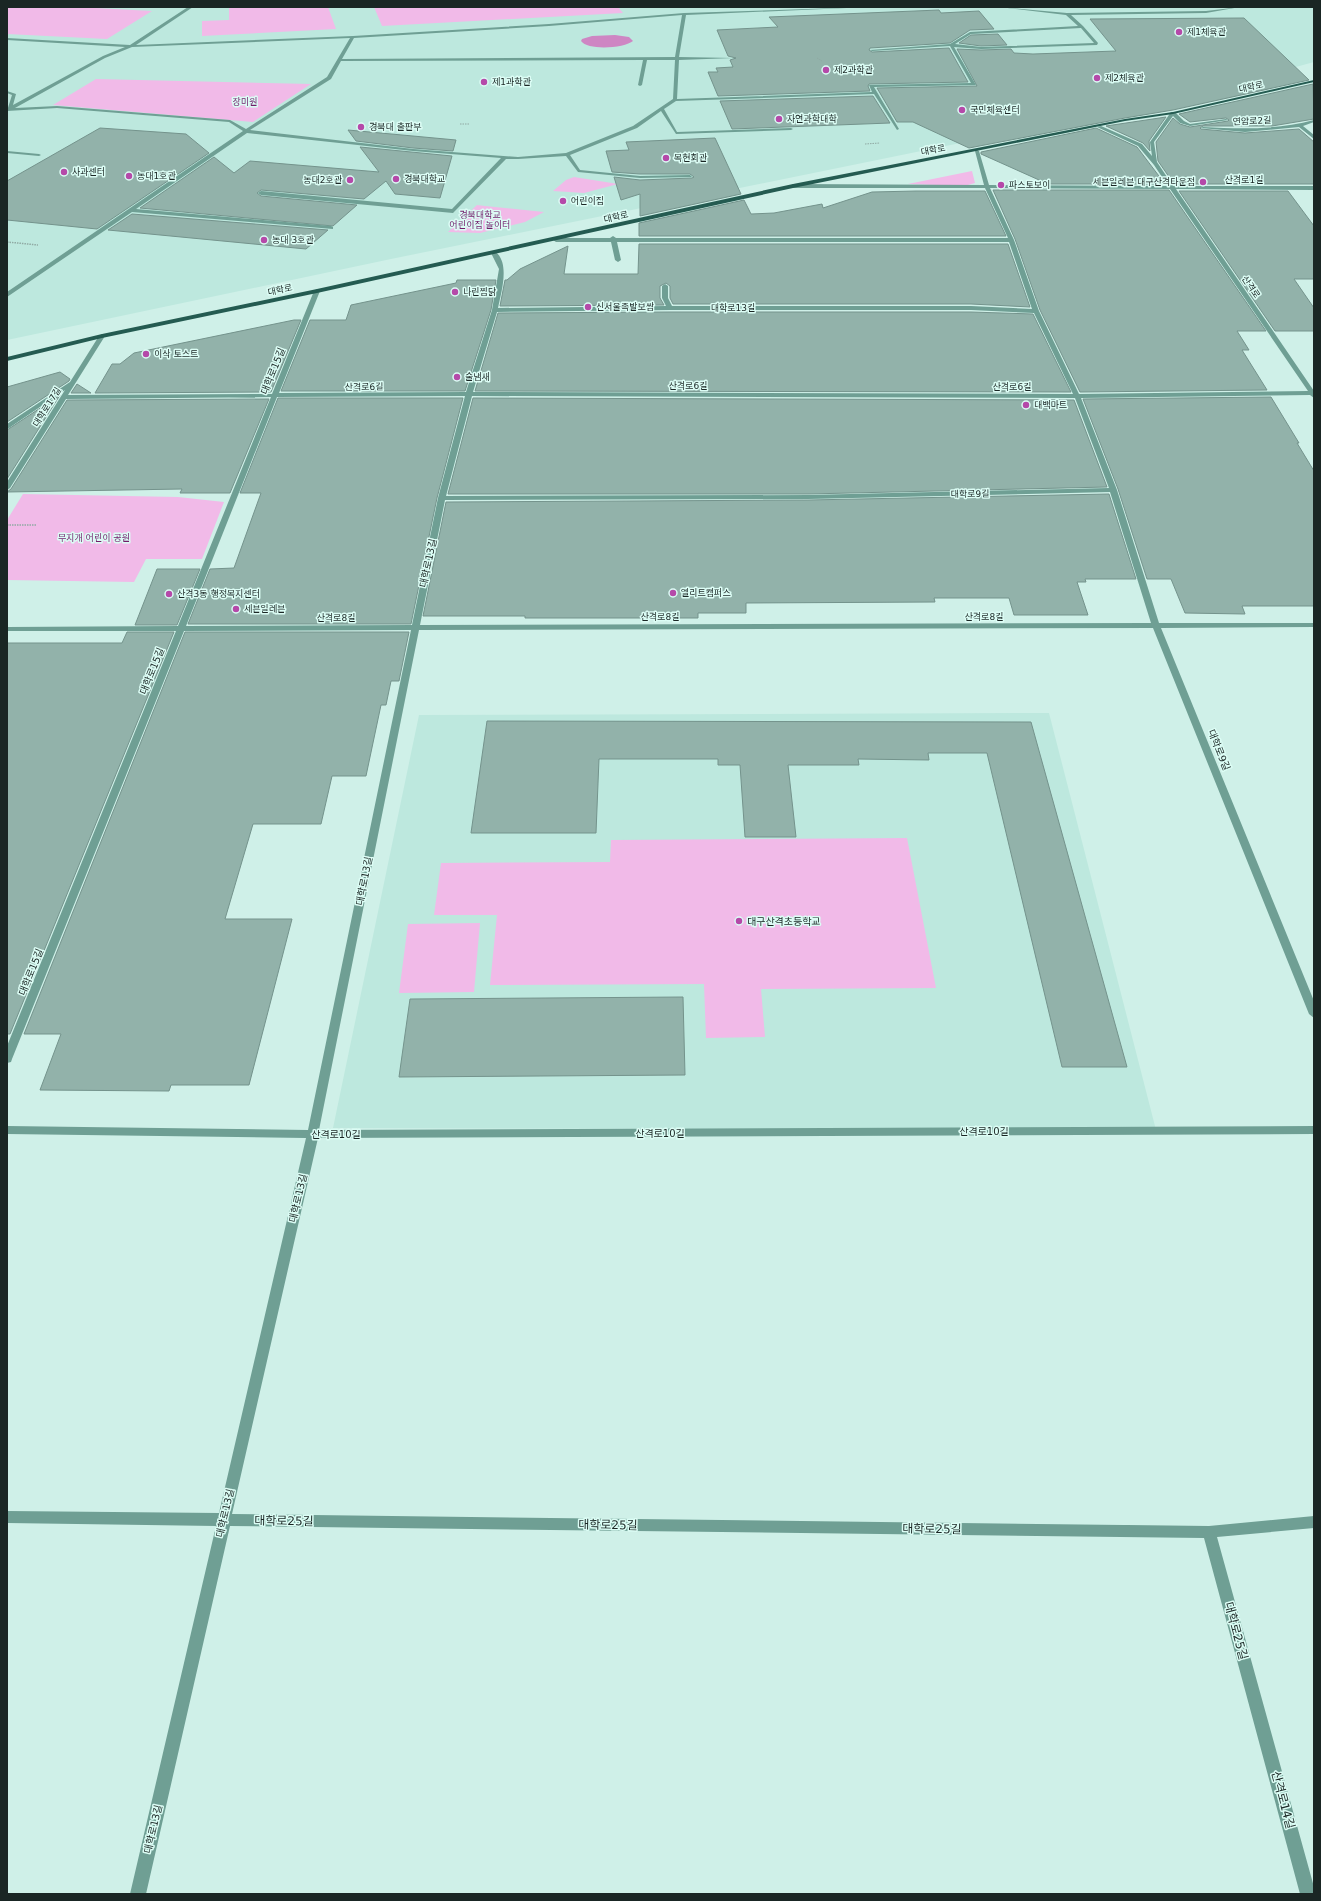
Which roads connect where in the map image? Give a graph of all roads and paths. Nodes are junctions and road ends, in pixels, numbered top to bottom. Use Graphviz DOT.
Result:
graph roads {
  1 [pos="191,7"];
  2 [pos="867,7"];
  3 [pos="1001,7"];
  4 [pos="1238,7"];
  5 [pos="678,10"];
  6 [pos="684,14"];
  7 [pos="1066,14"];
  8 [pos="1082,27"];
  9 [pos="353,37"];
  10 [pos="7,39"];
  11 [pos="952,45"];
  12 [pos="131,46"];
  13 [pos="872,50"];
  14 [pos="732,58"];
  15 [pos="817,58"];
  16 [pos="645,59"];
  17 [pos="677,59"];
  18 [pos="339,60"];
  19 [pos="822,61"];
  20 [pos="1314,81"];
  21 [pos="640,85"];
  22 [pos="7,92"];
  23 [pos="876,94"];
  24 [pos="675,100"];
  25 [pos="662,109"];
  26 [pos="8,110"];
  27 [pos="1173,113"];
  28 [pos="1226,120"];
  29 [pos="1314,121"];
  30 [pos="460,124"];
  31 [pos="469,124"];
  32 [pos="1300,125"];
  33 [pos="1099,127"];
  34 [pos="1204,128"];
  35 [pos="792,129"];
  36 [pos="897,129"];
  37 [pos="246,131"];
  38 [pos="1314,138"];
  39 [pos="882,143"];
  40 [pos="865,144"];
  41 [pos="977,151"];
  42 [pos="7,152"];
  43 [pos="567,154"];
  44 [pos="39,155"];
  45 [pos="504,158"];
  46 [pos="1156,164"];
  47 [pos="690,176"];
  48 [pos="793,186"];
  49 [pos="987,188"];
  50 [pos="1173,188"];
  51 [pos="1314,188"];
  52 [pos="261,193"];
  53 [pos="131,210"];
  54 [pos="331,228"];
  55 [pos="613,238"];
  56 [pos="556,240"];
  57 [pos="1011,240"];
  58 [pos="7,242"];
  59 [pos="39,245"];
  60 [pos="494,253"];
  61 [pos="618,260"];
  62 [pos="665,286"];
  63 [pos="317,291"];
  64 [pos="7,295"];
  65 [pos="670,308"];
  66 [pos="495,310"];
  67 [pos="1036,311"];
  68 [pos="102,336"];
  69 [pos="7,359"];
  70 [pos="74,381"];
  71 [pos="470,394"];
  72 [pos="1313,394"];
  73 [pos="1077,396"];
  74 [pos="64,397"];
  75 [pos="274,397"];
  76 [pos="7,427"];
  77 [pos="7,488"];
  78 [pos="1113,490"];
  79 [pos="442,498"];
  80 [pos="7,525"];
  81 [pos="37,525"];
  82 [pos="1314,625"];
  83 [pos="1156,626"];
  84 [pos="415,628"];
  85 [pos="7,629"];
  86 [pos="181,629"];
  87 [pos="1314,1014"];
  88 [pos="7,1059"];
  89 [pos="7,1130"];
  90 [pos="1314,1130"];
  91 [pos="313,1134"];
  92 [pos="7,1517"];
  93 [pos="223,1520"];
  94 [pos="1314,1522"];
  95 [pos="1209,1532"];
  96 [pos="1257,1707"];
  97 [pos="138,1894"];
  98 [pos="1308,1894"];
  1 -- 12 [label="street"];
  2 -- 6 [label="street"];
  3 -- 7 [label="street"];
  4 -- 7 [label="street"];
  5 -- 6 [label="street"];
  6 -- 9 [label="street"];
  6 -- 17 [label="street"];
  7 -- 8 [label="street"];
  8 -- 11 [label="street"];
  8 -- 11 [label="street"];
  9 -- 12 [label="street"];
  9 -- 18 [label="street"];
  10 -- 12 [label="street"];
  11 -- 13 [label="street"];
  11 -- 23 [label="street"];
  12 -- 26 [label="street"];
  14 -- 17 [label="street"];
  15 -- 19 [label="path"];
  16 -- 17 [label="street"];
  16 -- 18 [label="street"];
  16 -- 21 [label="street"];
  17 -- 24 [label="street"];
  18 -- 37 [label="street"];
  20 -- 27 [label="main road, 대학로"];
  22 -- 26 [label="street"];
  23 -- 24 [label="street"];
  23 -- 36 [label="street"];
  24 -- 25 [label="street"];
  25 -- 35 [label="street"];
  25 -- 43 [label="street"];
  26 -- 37 [label="street"];
  27 -- 28 [label="street"];
  27 -- 33 [label="main road, 대학로"];
  27 -- 46 [label="street"];
  29 -- 32 [label="street, 연암로2길"];
  30 -- 31 [label="path"];
  32 -- 34 [label="street, 연암로2길"];
  32 -- 38 [label="street"];
  33 -- 41 [label="main road, 대학로"];
  33 -- 46 [label="street, 산격로"];
  37 -- 45 [label="street"];
  37 -- 53 [label="street"];
  39 -- 40 [label="path"];
  41 -- 48 [label="main road, 대학로"];
  41 -- 49 [label="street, 대학로9길"];
  42 -- 44 [label="street"];
  43 -- 45 [label="street"];
  43 -- 47 [label="street"];
  45 -- 52 [label="street"];
  46 -- 50 [label="street, 산격로"];
  48 -- 49 [label="street"];
  48 -- 56 [label="main road, 대학로"];
  49 -- 50 [label="street"];
  49 -- 57 [label="street, 대학로9길"];
  50 -- 51 [label="street, 산격로1길"];
  50 -- 72 [label="street, 산격로"];
  53 -- 54 [label="street"];
  53 -- 64 [label="street"];
  55 -- 56 [label="street, 대학로"];
  55 -- 57 [label="street, 대학로"];
  55 -- 61 [label="street"];
  56 -- 60 [label="main road, 대학로"];
  57 -- 67 [label="street, 대학로9길"];
  58 -- 59 [label="path"];
  60 -- 63 [label="main road, 대학로"];
  60 -- 66 [label="street, 대학로13길"];
  62 -- 65 [label="street"];
  63 -- 68 [label="main road, 대학로"];
  63 -- 75 [label="street, 대학로15길"];
  65 -- 66 [label="street, 대학로13길"];
  65 -- 67 [label="street, 대학로13길"];
  66 -- 71 [label="street, 대학로13길"];
  67 -- 73 [label="street, 대학로9길"];
  68 -- 69 [label="main road, 대학로"];
  68 -- 70 [label="street, 대학로17길"];
  70 -- 74 [label="street, 대학로17길"];
  70 -- 76 [label="street"];
  71 -- 73 [label="street, 산격로6길"];
  71 -- 75 [label="street, 산격로6길"];
  71 -- 79 [label="street, 대학로13길"];
  72 -- 73 [label="street, 산격로6길"];
  73 -- 78 [label="street, 대학로9길"];
  74 -- 75 [label="street, 산격로6길"];
  74 -- 77 [label="street, 대학로17길"];
  75 -- 86 [label="street, 대학로15길"];
  78 -- 79 [label="street, 대학로9길"];
  78 -- 83 [label="street, 대학로9길"];
  79 -- 84 [label="street, 대학로13길"];
  80 -- 81 [label="path"];
  82 -- 83 [label="street, 산격로8길"];
  83 -- 84 [label="street, 산격로8길"];
  83 -- 87 [label="street, 대학로9길"];
  84 -- 86 [label="street, 산격로8길"];
  84 -- 91 [label="street, 대학로13길"];
  85 -- 86 [label="street, 산격로8길"];
  86 -- 88 [label="street, 대학로15길"];
  89 -- 91 [label="street, 산격로10길"];
  90 -- 91 [label="street, 산격로10길"];
  91 -- 93 [label="street, 대학로13길"];
  92 -- 93 [label="street, 대학로25길"];
  93 -- 95 [label="street, 대학로25길"];
  93 -- 97 [label="street, 대학로13길"];
  94 -- 95 [label="street, 대학로25길"];
  95 -- 96 [label="street, 대학로25길"];
  96 -- 98 [label="street, 산격로14길"];
}
